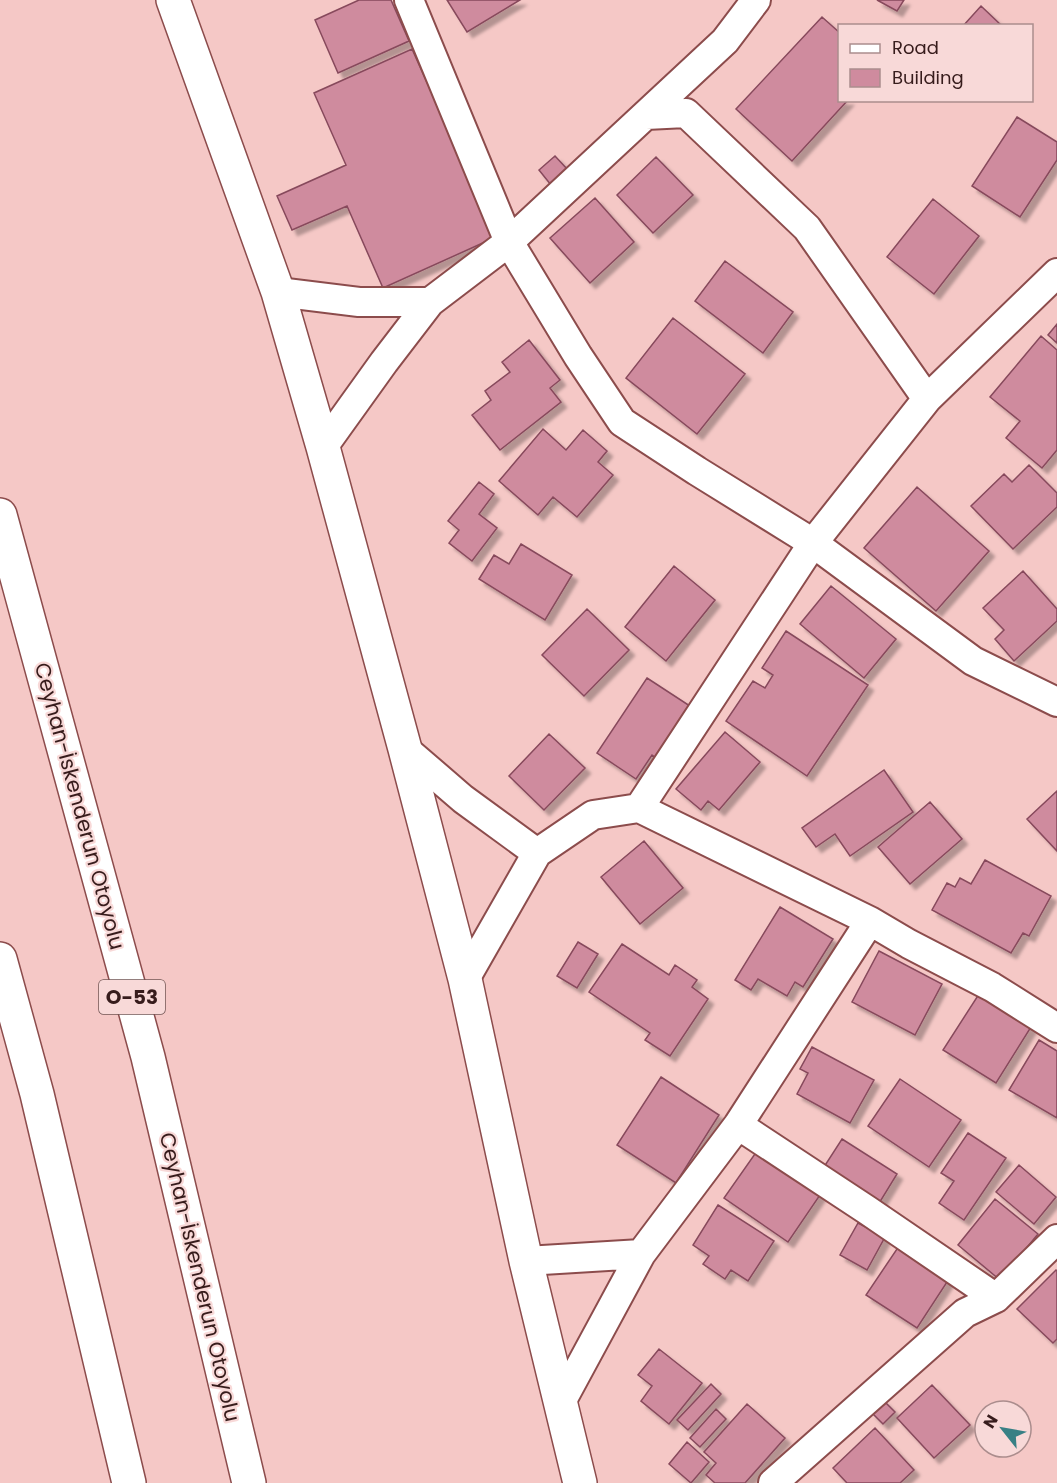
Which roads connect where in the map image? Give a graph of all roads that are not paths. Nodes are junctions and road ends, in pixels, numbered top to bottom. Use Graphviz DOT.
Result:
graph roads {
  1 [pos="173,0"];
  2 [pos="409,0"];
  3 [pos="756,0"];
  4 [pos="646,115"];
  5 [pos="509,242"];
  6 [pos="1057,273"];
  7 [pos="278,292"];
  8 [pos="430,302"];
  9 [pos="927,399"];
  10 [pos="323,447"];
  11 [pos="0,515"];
  12 [pos="813,543"];
  13 [pos="1057,702"];
  14 [pos="405,749"];
  15 [pos="639,808"];
  16 [pos="537,853"];
  17 [pos="870,921"];
  18 [pos="0,959"];
  19 [pos="465,979"];
  20 [pos="1057,1028"];
  21 [pos="738,1125"];
  22 [pos="1057,1239"];
  23 [pos="641,1254"];
  24 [pos="526,1261"];
  25 [pos="996,1298"];
  26 [pos="561,1402"];
  27 [pos="129,1483"];
  28 [pos="249,1483"];
  29 [pos="580,1483"];
  30 [pos="773,1483"];
  1 -- 7 [label="main road"];
  2 -- 5 [label="street"];
  3 -- 4 [label="street"];
  4 -- 5 [label="street"];
  4 -- 9 [label="street"];
  5 -- 8 [label="street"];
  5 -- 12 [label="street"];
  6 -- 9 [label="street"];
  7 -- 8 [label="street"];
  7 -- 10 [label="main road"];
  8 -- 10 [label="street"];
  9 -- 12 [label="street"];
  10 -- 14 [label="main road"];
  11 -- 28 [label="main road, Ceyhan-İskenderun Otoyolu / O-53"];
  12 -- 13 [label="street"];
  12 -- 15 [label="street"];
  14 -- 16 [label="street"];
  14 -- 19 [label="main road"];
  15 -- 16 [label="street"];
  15 -- 17 [label="street"];
  16 -- 19 [label="street"];
  17 -- 20 [label="street"];
  17 -- 21 [label="street"];
  18 -- 27 [label="main road"];
  19 -- 24 [label="main road"];
  21 -- 23 [label="street"];
  21 -- 25 [label="street"];
  22 -- 25 [label="street"];
  23 -- 24 [label="street"];
  23 -- 26 [label="street"];
  24 -- 26 [label="main road"];
  25 -- 30 [label="street"];
  26 -- 29 [label="main road"];
}
